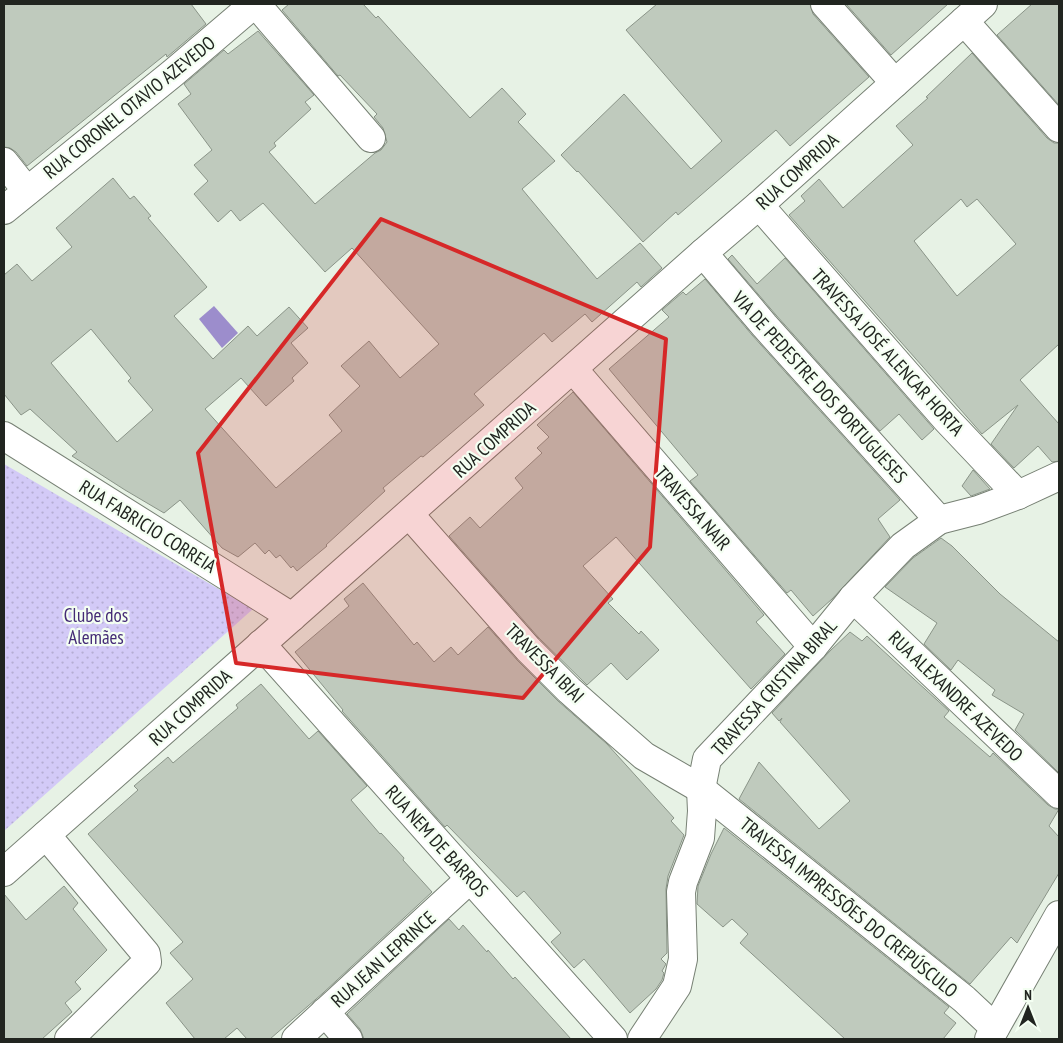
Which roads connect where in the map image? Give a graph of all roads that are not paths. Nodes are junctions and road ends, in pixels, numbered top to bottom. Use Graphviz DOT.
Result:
graph roads {
  1 [pos="255,4"];
  2 [pos="824,4"];
  3 [pos="973,12"];
  4 [pos="894,83"];
  5 [pos="1059,128"];
  6 [pos="371,138"];
  7 [pos="4,162"];
  8 [pos="27,190"];
  9 [pos="759,206"];
  10 [pos="4,210"];
  11 [pos="703,253"];
  12 [pos="573,369"];
  13 [pos="4,436"];
  14 [pos="1059,476"];
  15 [pos="1018,495"];
  16 [pos="409,514"];
  17 [pos="939,520"];
  18 [pos="853,598"];
  19 [pos="292,617"];
  20 [pos="261,644"];
  21 [pos="813,647"];
  22 [pos="701,789"];
  23 [pos="1059,794"];
  24 [pos="46,835"];
  25 [pos="4,872"];
  26 [pos="470,879"];
  27 [pos="1059,915"];
  28 [pos="324,1012"];
  29 [pos="992,1033"];
  30 [pos="69,1039"];
  31 [pos="296,1039"];
  32 [pos="348,1039"];
  33 [pos="613,1039"];
  34 [pos="642,1039"];
  1 -- 6 [label="street"];
  1 -- 8 [label="street, RUA CORONEL OTAVIO AZEVEDO"];
  2 -- 4 [label="street"];
  3 -- 4 [label="street, RUA COMPRIDA"];
  3 -- 5 [label="street"];
  4 -- 9 [label="street, RUA COMPRIDA"];
  7 -- 8 [label="street"];
  8 -- 10 [label="street, RUA CORONEL OTAVIO AZEVEDO"];
  9 -- 11 [label="street, RUA COMPRIDA"];
  9 -- 15 [label="street, TRAVESSA JOSÉ ALENCAR HORTA"];
  11 -- 12 [label="street, RUA COMPRIDA"];
  11 -- 17 [label="street, VIA DE PEDESTRE DOS PORTUGUESES"];
  12 -- 16 [label="street, RUA COMPRIDA"];
  12 -- 21 [label="street, TRAVESSA NAIR"];
  13 -- 19 [label="street, RUA FABRICIO CORREIA"];
  14 -- 15 [label="street, TRAVESSA CRISTINA BIRAL"];
  15 -- 17 [label="street, TRAVESSA CRISTINA BIRAL"];
  16 -- 19 [label="street, RUA COMPRIDA"];
  16 -- 22 [label="street, TRAVESSA IBIAI"];
  17 -- 18 [label="street, TRAVESSA CRISTINA BIRAL"];
  18 -- 21 [label="street, TRAVESSA CRISTINA BIRAL"];
  18 -- 23 [label="street, RUA ALEXANDRE AZEVEDO"];
  19 -- 20 [label="street, RUA COMPRIDA"];
  20 -- 24 [label="street, RUA COMPRIDA"];
  20 -- 26 [label="street, RUA NEM DE BARROS"];
  21 -- 22 [label="street, TRAVESSA CRISTINA BIRAL"];
  22 -- 29 [label="street, TRAVESSA IMPRESSÕES DO CREPÚSCULO"];
  22 -- 34 [label="street, TRAVESSA CRISTINA BIRAL"];
  24 -- 25 [label="street, RUA COMPRIDA"];
  24 -- 30 [label="street"];
  26 -- 28 [label="street, RUA JEAN LEPRINCE"];
  26 -- 33 [label="street, RUA NEM DE BARROS"];
  27 -- 29 [label="street"];
  28 -- 31 [label="street, RUA JEAN LEPRINCE"];
  28 -- 32 [label="street"];
}
